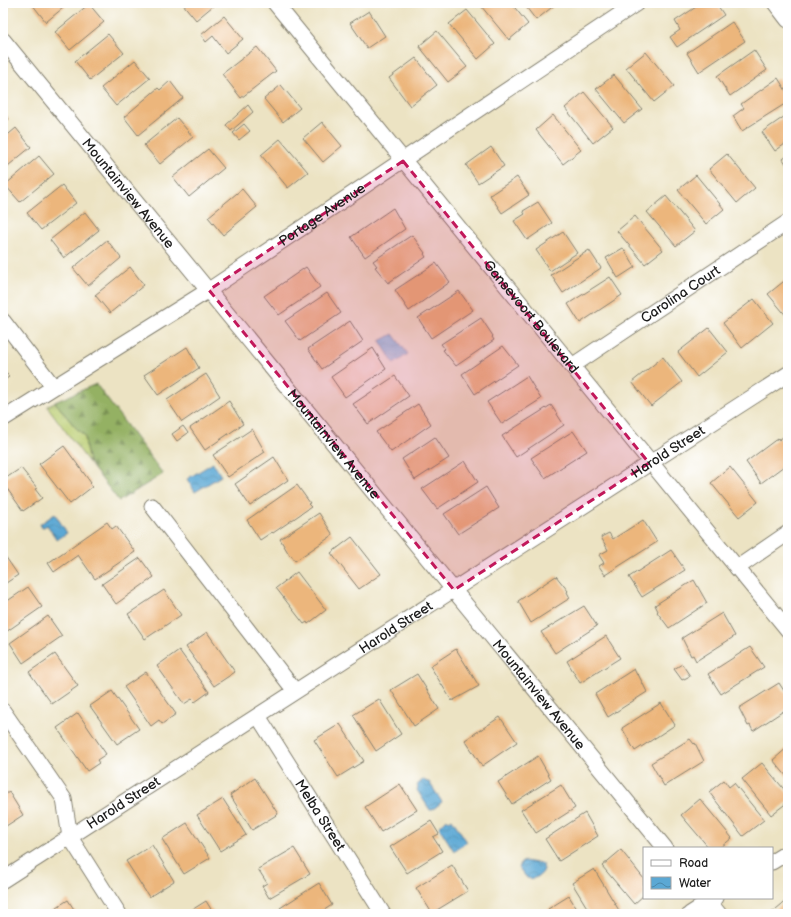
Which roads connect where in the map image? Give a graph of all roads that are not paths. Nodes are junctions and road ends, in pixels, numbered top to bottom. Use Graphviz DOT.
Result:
graph roads {
  1 [pos="275,3"];
  2 [pos="637,3"];
  3 [pos="775,3"];
  4 [pos="788,20"];
  5 [pos="3,40"];
  6 [pos="403,161"];
  7 [pos="788,222"];
  8 [pos="209,290"];
  9 [pos="3,321"];
  10 [pos="572,366"];
  11 [pos="788,374"];
  12 [pos="53,386"];
  13 [pos="3,419"];
  14 [pos="649,463"];
  15 [pos="152,506"];
  16 [pos="788,533"];
  17 [pos="737,568"];
  18 [pos="454,590"];
  19 [pos="788,630"];
  20 [pos="295,692"];
  21 [pos="3,711"];
  22 [pos="258,716"];
  23 [pos="70,837"];
  24 [pos="664,847"];
  25 [pos="788,852"];
  26 [pos="773,861"];
  27 [pos="3,880"];
  28 [pos="710,899"];
  29 [pos="120,914"];
  30 [pos="383,914"];
  31 [pos="690,914"];
  32 [pos="719,914"];
  1 -- 6 [label="street, Gansevoort Boulevard"];
  2 -- 6 [label="street, Portage Avenue"];
  3 -- 4 [label="street"];
  5 -- 8 [label="street, Mountainview Avenue"];
  6 -- 8 [label="street, Portage Avenue"];
  6 -- 10 [label="street, Gansevoort Boulevard"];
  7 -- 10 [label="street, Carolina Court"];
  8 -- 12 [label="street, Portage Avenue"];
  8 -- 18 [label="street, Mountainview Avenue"];
  9 -- 12 [label="street"];
  10 -- 14 [label="street, Gansevoort Boulevard"];
  11 -- 14 [label="street, Harold Street"];
  12 -- 13 [label="street, Portage Avenue"];
  14 -- 17 [label="street, Gansevoort Boulevard"];
  14 -- 18 [label="street, Harold Street"];
  15 -- 20 [label="street"];
  16 -- 17 [label="street"];
  17 -- 19 [label="street, Gansevoort Boulevard"];
  18 -- 20 [label="street, Harold Street"];
  18 -- 24 [label="street, Mountainview Avenue"];
  20 -- 22 [label="street, Harold Street"];
  21 -- 23 [label="street"];
  22 -- 23 [label="street, Harold Street"];
  22 -- 30 [label="street, Melba Street"];
  23 -- 27 [label="street, Harold Street"];
  23 -- 29 [label="street"];
  25 -- 26 [label="street"];
  28 -- 31 [label="street"];
  28 -- 32 [label="street"];
}
